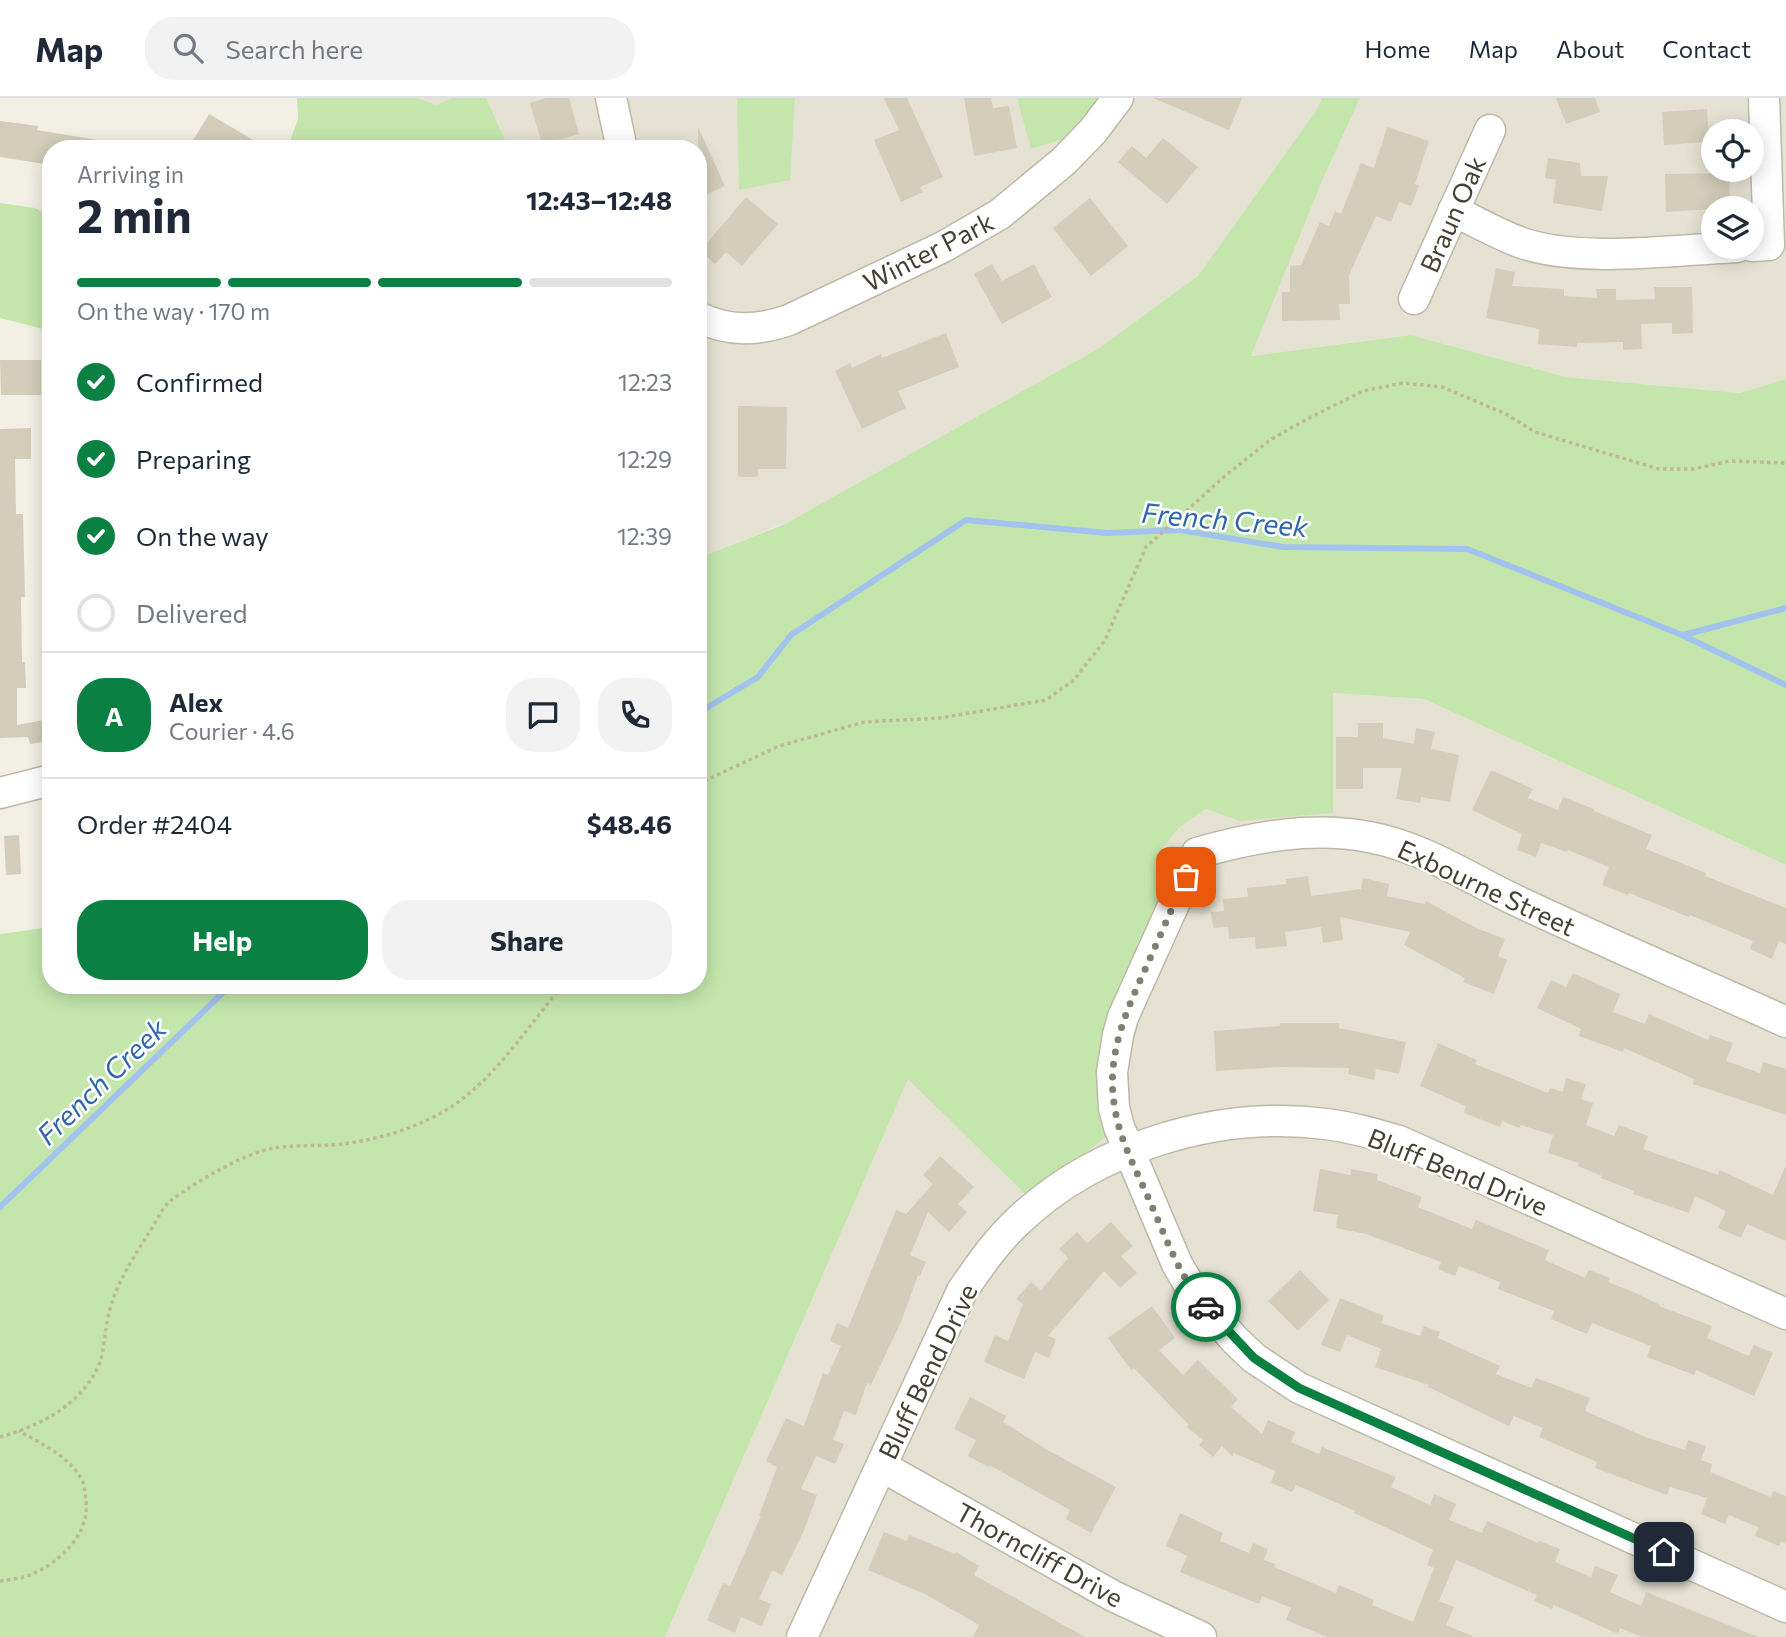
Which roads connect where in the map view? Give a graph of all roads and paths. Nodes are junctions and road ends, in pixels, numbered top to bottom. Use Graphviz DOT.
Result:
graph roads {
  1 [pos="611,98"];
  2 [pos="1118,98"];
  3 [pos="1764,98"];
  4 [pos="1490,130"];
  5 [pos="620,140"];
  6 [pos="1761,196"];
  7 [pos="1453,211"];
  8 [pos="1701,249"];
  9 [pos="1414,299"];
  10 [pos="707,320"];
  11 [pos="1786,463"];
  12 [pos="707,780"];
  13 [pos="42,782"];
  14 [pos="0,793"];
  15 [pos="556,994"];
  16 [pos="1786,1022"];
  17 [pos="1129,1152"];
  18 [pos="1786,1314"];
  19 [pos="19,1431"];
  20 [pos="0,1437"];
  21 [pos="881,1466"];
  22 [pos="0,1581"];
  23 [pos="1786,1607"];
  24 [pos="802,1637"];
  25 [pos="1201,1637"];
  1 -- 5 [label="street"];
  2 -- 10 [label="street, Winter Park"];
  3 -- 6 [label="street"];
  4 -- 7 [label="street, Braun Oak"];
  7 -- 8 [label="street"];
  7 -- 9 [label="street, Braun Oak"];
  11 -- 12 [label="path"];
  13 -- 14 [label="street"];
  15 -- 19 [label="path"];
  16 -- 17 [label="street, Exbourne Street"];
  17 -- 18 [label="street, Bluff Bend Drive"];
  17 -- 21 [label="street, Bluff Bend Drive"];
  17 -- 23 [label="street, Exbourne Street"];
  19 -- 20 [label="path"];
  19 -- 22 [label="path"];
  21 -- 24 [label="street, Bluff Bend Drive"];
  21 -- 25 [label="street, Thorncliff Drive"];
}
